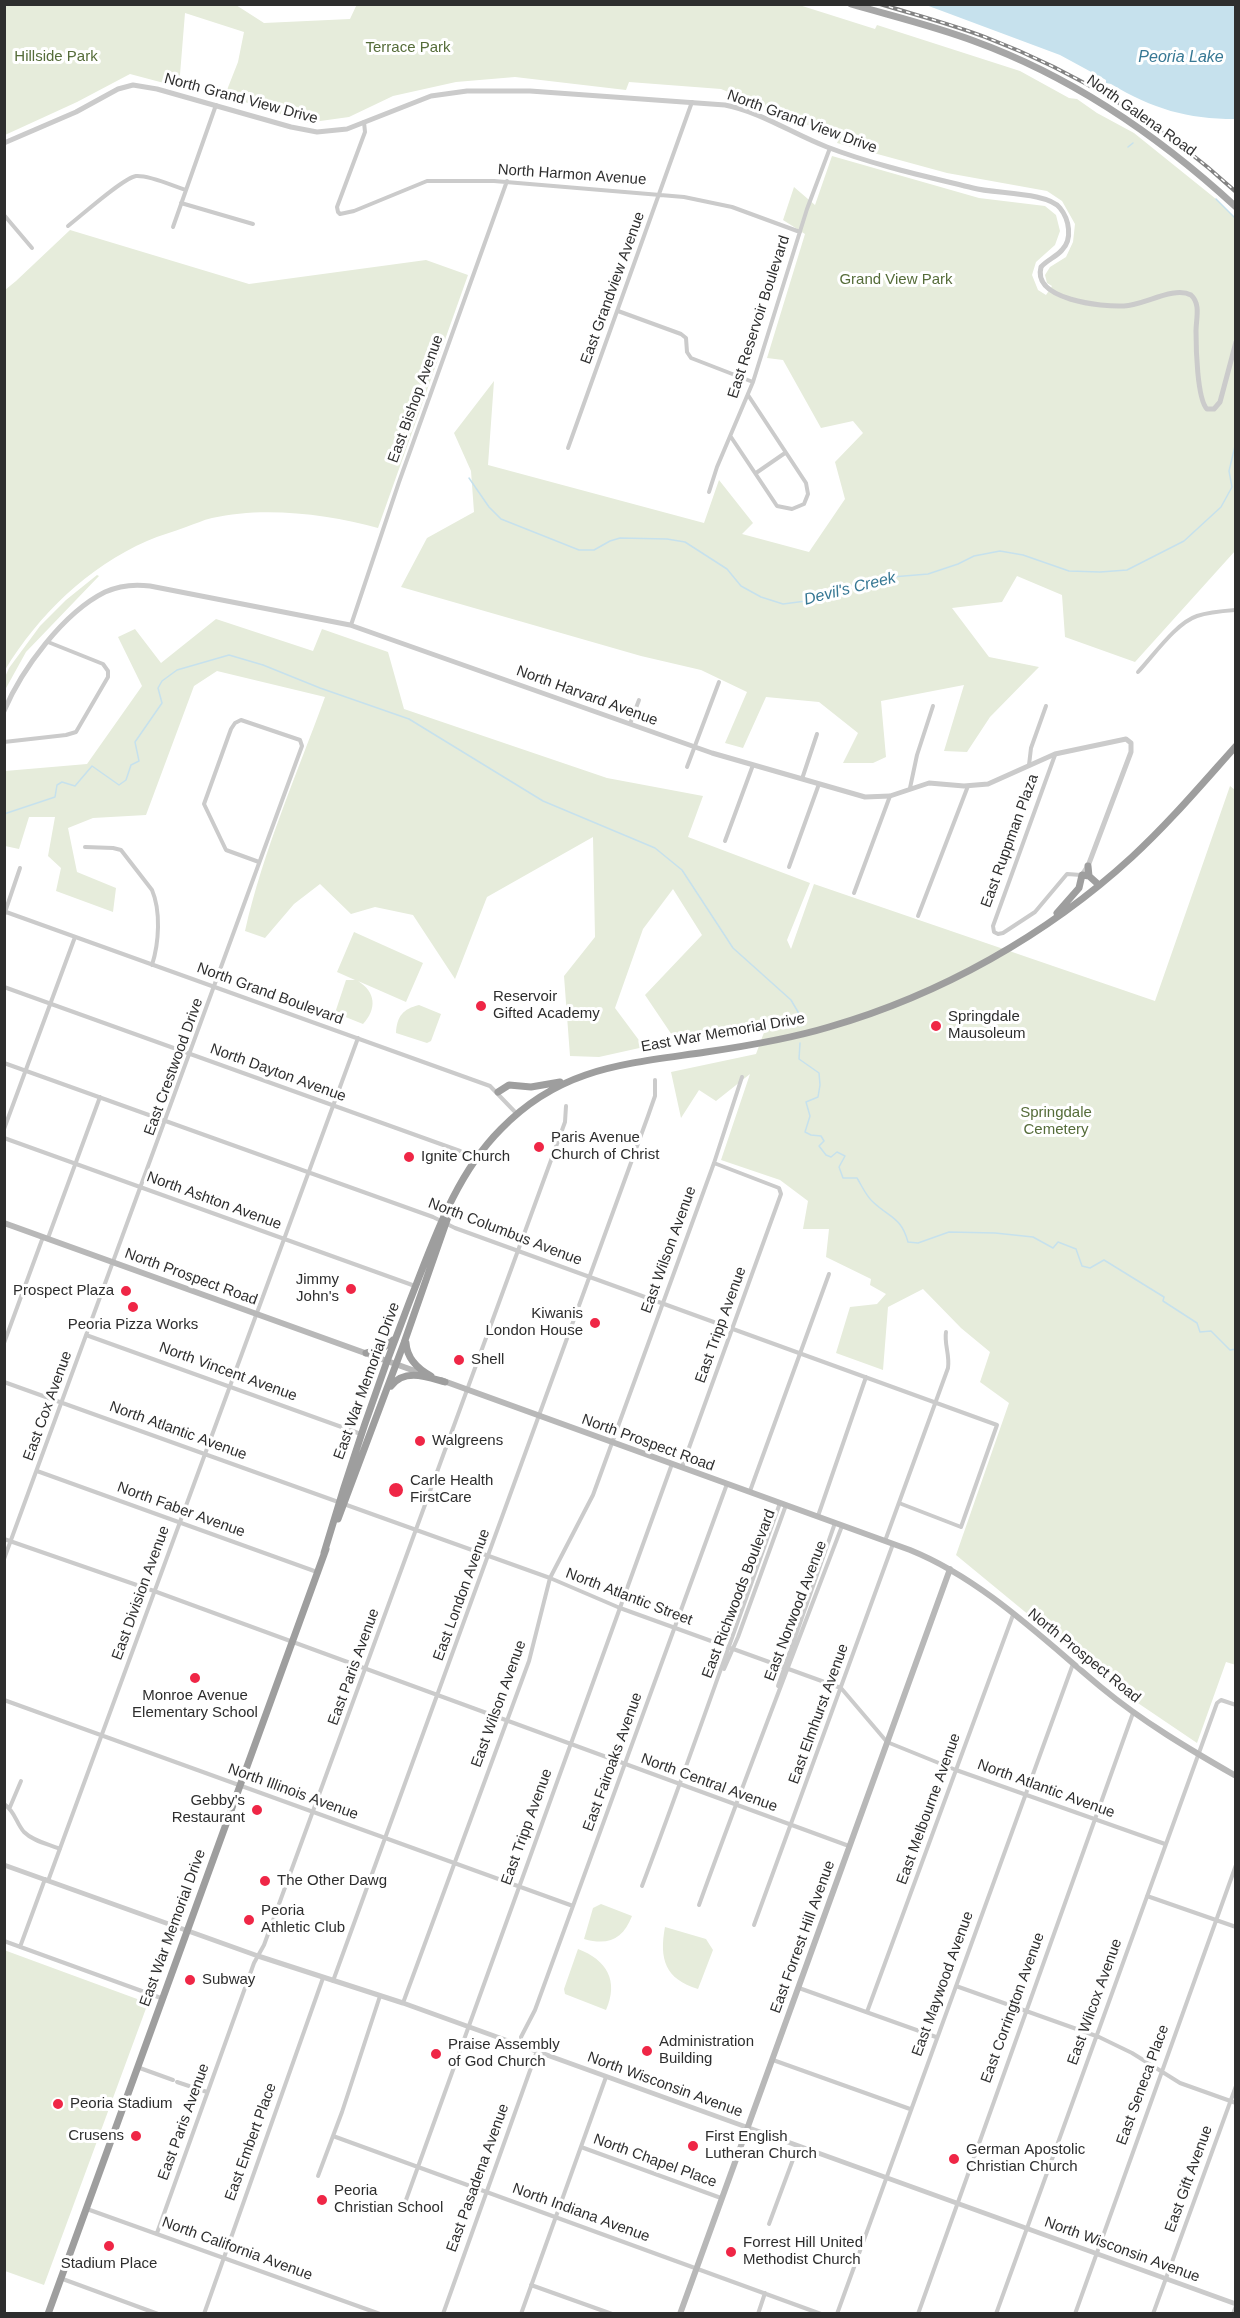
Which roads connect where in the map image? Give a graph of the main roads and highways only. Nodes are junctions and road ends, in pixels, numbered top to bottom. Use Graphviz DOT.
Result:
graph roads {
  1 [pos="851,4"];
  2 [pos="1236,207"];
  3 [pos="1236,746"];
  4 [pos="1088,866"];
  5 [pos="1086,876"];
  6 [pos="1099,885"];
  7 [pos="1035,932"];
  8 [pos="574,1079"];
  9 [pos="498,1092"];
  10 [pos="444,1222"];
  11 [pos="4,1223"];
  12 [pos="409,1329"];
  13 [pos="397,1336"];
  14 [pos="366,1353"];
  15 [pos="387,1361"];
  16 [pos="396,1364"];
  17 [pos="436,1378"];
  18 [pos="446,1382"];
  19 [pos="373,1427"];
  20 [pos="342,1503"];
  21 [pos="950,1569"];
  22 [pos="1236,1776"];
  23 [pos="48,2313"];
  24 [pos="680,2313"];
  1 -- 2 [label="main road, North Galena Road"];
  3 -- 6 [label="highway, East War Memorial Drive"];
  4 -- 5 [label="highway"];
  5 -- 6 [label="highway"];
  5 -- 7 [label="highway"];
  6 -- 7 [label="highway, East War Memorial Drive"];
  7 -- 8 [label="highway, East War Memorial Drive"];
  8 -- 9 [label="highway"];
  8 -- 10 [label="highway, East War Memorial Drive"];
  10 -- 12 [label="highway, East War Memorial Drive"];
  10 -- 13 [label="highway, East War Memorial Drive"];
  11 -- 14 [label="main road, North Prospect Road"];
  12 -- 16 [label="highway, East War Memorial Drive"];
  12 -- 17 [label="highway"];
  13 -- 14 [label="highway"];
  13 -- 15 [label="highway, East War Memorial Drive"];
  14 -- 15 [label="main road, North Prospect Road"];
  15 -- 16 [label="main road, North Prospect Road"];
  15 -- 20 [label="highway, East War Memorial Drive"];
  16 -- 17 [label="main road, North Prospect Road"];
  16 -- 19 [label="highway, East War Memorial Drive"];
  17 -- 18 [label="main road, North Prospect Road"];
  18 -- 19 [label="highway"];
  18 -- 21 [label="main road, North Prospect Road"];
  19 -- 20 [label="highway, East War Memorial Drive"];
  20 -- 23 [label="highway, East War Memorial Drive"];
  21 -- 22 [label="main road, North Prospect Road"];
  21 -- 24 [label="main road, East Forrest Hill Avenue"];
}
